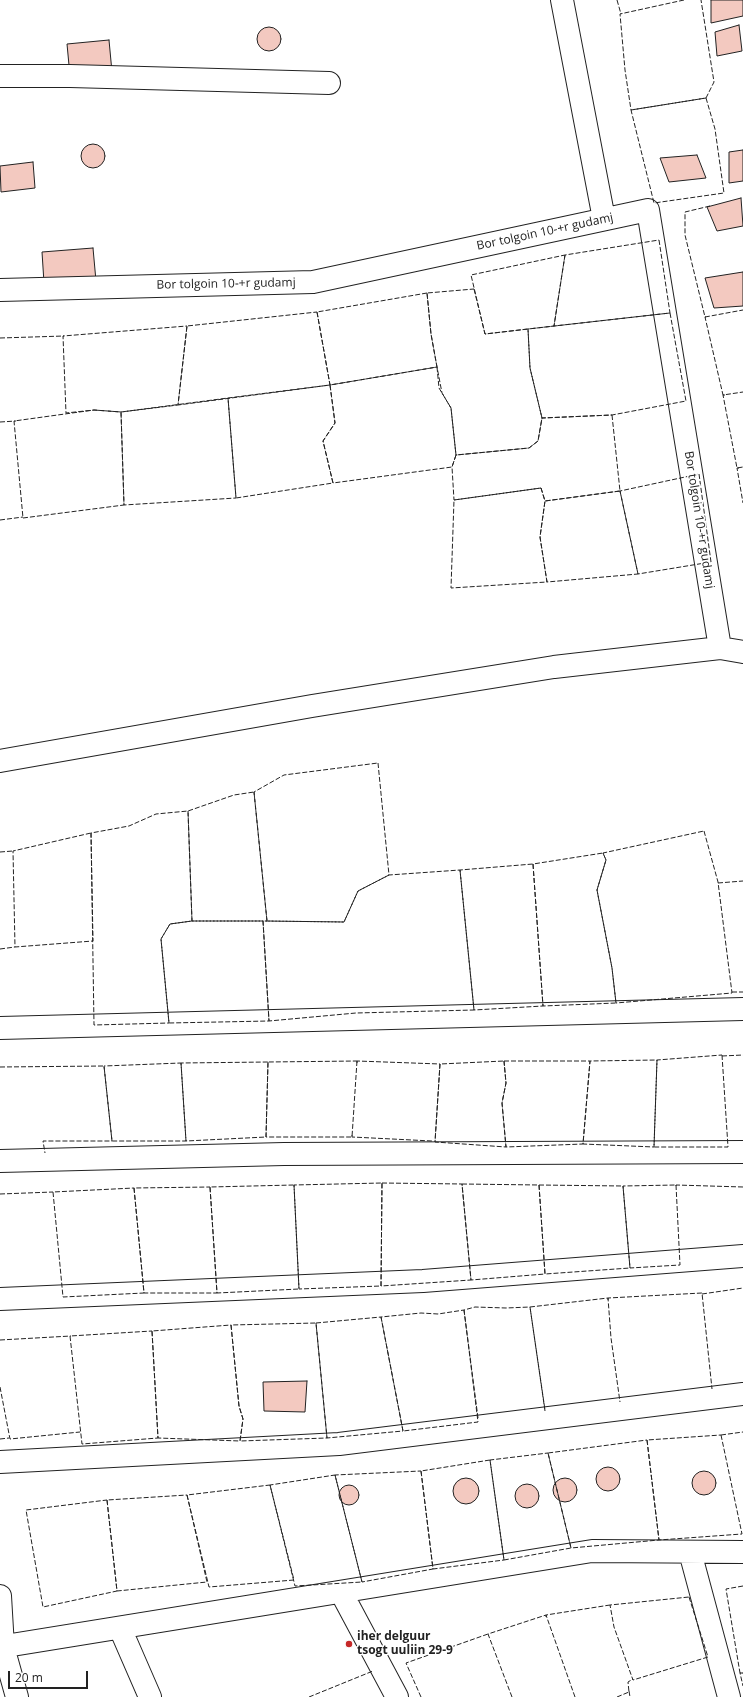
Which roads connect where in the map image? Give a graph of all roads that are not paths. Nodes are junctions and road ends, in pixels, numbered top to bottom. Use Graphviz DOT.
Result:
graph roads {
  1 [pos="562,0"];
  2 [pos="0,76"];
  3 [pos="329,83"];
  4 [pos="604,219"];
  5 [pos="0,290"];
  6 [pos="720,648"];
  7 [pos="743,652"];
  8 [pos="0,761"];
  9 [pos="743,1009"];
  10 [pos="0,1028"];
  11 [pos="743,1152"];
  12 [pos="0,1161"];
  13 [pos="743,1256"];
  14 [pos="0,1299"];
  15 [pos="743,1394"];
  16 [pos="0,1462"];
  17 [pos="690,1552"];
  18 [pos="743,1552"];
  19 [pos="341,1592"];
  20 [pos="0,1596"];
  21 [pos="120,1628"];
  22 [pos="2,1647"];
  23 [pos="17,1697"];
  24 [pos="150,1697"];
  25 [pos="397,1697"];
  26 [pos="729,1697"];
  1 -- 4 [label="street"];
  2 -- 3 [label="street"];
  4 -- 5 [label="street, Bor tolgoin 10-+r gudamj"];
  4 -- 6 [label="street, Bor tolgoin 10-+r gudamj"];
  6 -- 7 [label="street"];
  6 -- 8 [label="street"];
  9 -- 10 [label="street"];
  11 -- 12 [label="street"];
  13 -- 14 [label="street"];
  15 -- 16 [label="street"];
  17 -- 18 [label="street"];
  17 -- 19 [label="street"];
  17 -- 26 [label="street"];
  19 -- 21 [label="street"];
  19 -- 25 [label="street"];
  20 -- 22 [label="street"];
  21 -- 22 [label="street"];
  21 -- 24 [label="street"];
  22 -- 23 [label="street"];
}
